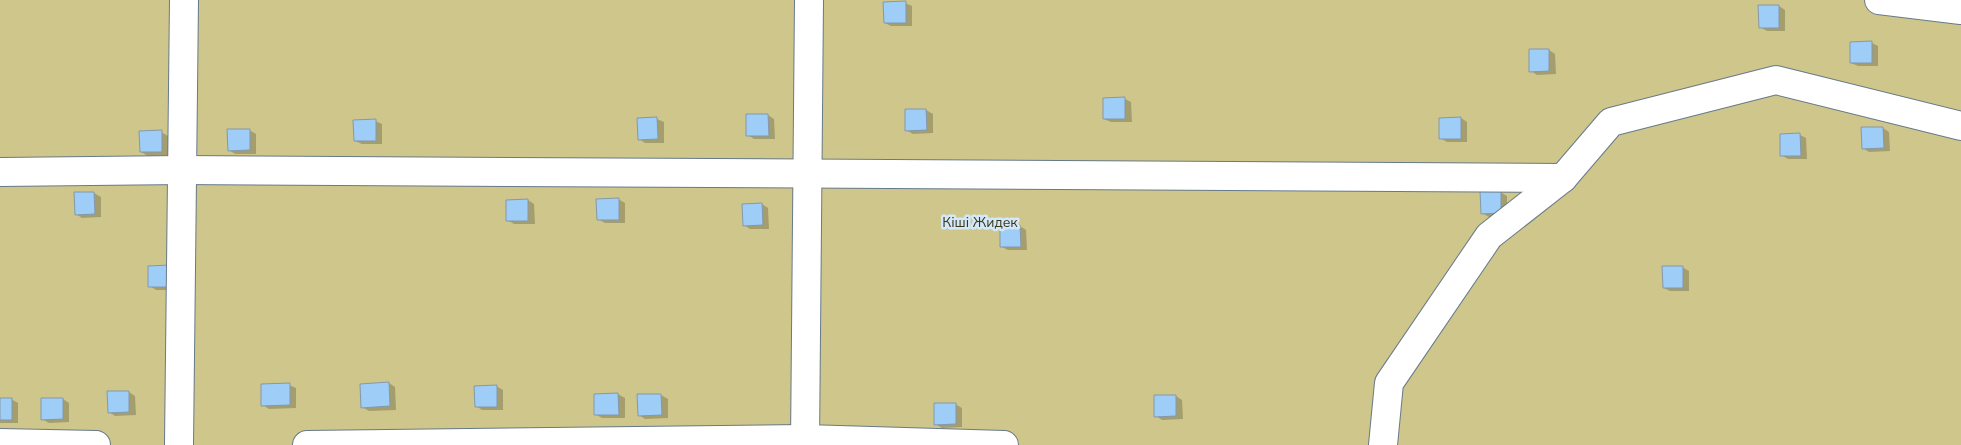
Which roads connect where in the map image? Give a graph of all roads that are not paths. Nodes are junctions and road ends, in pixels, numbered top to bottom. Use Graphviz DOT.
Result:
graph roads {
  1 [pos="184,0"];
  2 [pos="809,0"];
  3 [pos="1879,0"];
  4 [pos="1961,10"];
  5 [pos="1961,126"];
  6 [pos="182,170"];
  7 [pos="0,172"];
  8 [pos="808,173"];
  9 [pos="1563,178"];
  10 [pos="805,442"];
  11 [pos="0,443"];
  12 [pos="96,445"];
  13 [pos="179,445"];
  14 [pos="307,445"];
  15 [pos="1004,445"];
  16 [pos="1383,445"];
  1 -- 6 [label="street"];
  2 -- 8 [label="street"];
  3 -- 4 [label="street"];
  5 -- 9 [label="street"];
  6 -- 7 [label="street"];
  6 -- 8 [label="street"];
  6 -- 13 [label="street"];
  8 -- 9 [label="street"];
  8 -- 10 [label="street"];
  9 -- 16 [label="street"];
  10 -- 14 [label="street"];
  10 -- 15 [label="street"];
  11 -- 12 [label="street"];
}
